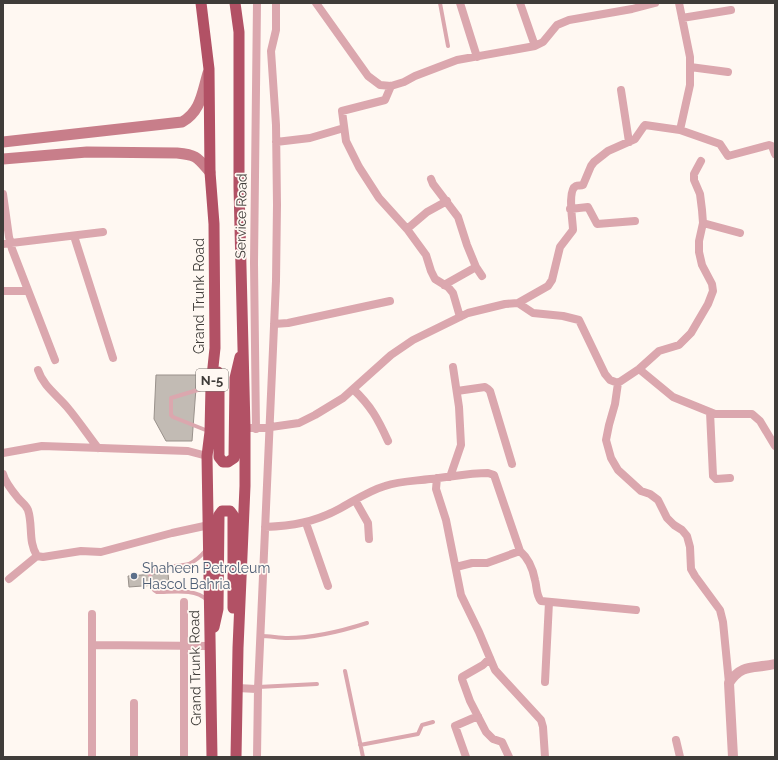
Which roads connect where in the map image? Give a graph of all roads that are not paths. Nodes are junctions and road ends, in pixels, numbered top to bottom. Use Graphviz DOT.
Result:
graph roads {
  1 [pos="200,3"];
  2 [pos="235,3"];
  3 [pos="257,3"];
  4 [pos="276,3"];
  5 [pos="316,3"];
  6 [pos="440,3"];
  7 [pos="460,3"];
  8 [pos="520,3"];
  9 [pos="656,3"];
  10 [pos="679,3"];
  11 [pos="731,10"];
  12 [pos="682,18"];
  13 [pos="448,46"];
  14 [pos="535,46"];
  15 [pos="477,57"];
  16 [pos="690,67"];
  17 [pos="209,69"];
  18 [pos="728,72"];
  19 [pos="391,86"];
  20 [pos="621,90"];
  21 [pos="344,128"];
  22 [pos="680,130"];
  23 [pos="3,142"];
  24 [pos="276,142"];
  25 [pos="629,142"];
  26 [pos="775,154"];
  27 [pos="3,158"];
  28 [pos="701,161"];
  29 [pos="210,172"];
  30 [pos="431,179"];
  31 [pos="3,194"];
  32 [pos="447,201"];
  33 [pos="570,209"];
  34 [pos="635,221"];
  35 [pos="703,224"];
  36 [pos="408,229"];
  37 [pos="103,232"];
  38 [pos="740,233"];
  39 [pos="74,236"];
  40 [pos="7,243"];
  41 [pos="476,267"];
  42 [pos="482,276"];
  43 [pos="444,285"];
  44 [pos="3,291"];
  45 [pos="28,291"];
  46 [pos="390,301"];
  47 [pos="518,303"];
  48 [pos="460,317"];
  49 [pos="274,324"];
  50 [pos="243,344"];
  51 [pos="214,348"];
  52 [pos="113,358"];
  53 [pos="55,360"];
  54 [pos="453,367"];
  55 [pos="639,369"];
  56 [pos="38,370"];
  57 [pos="618,383"];
  58 [pos="211,386"];
  59 [pos="353,389"];
  60 [pos="457,391"];
  61 [pos="710,412"];
  62 [pos="250,428"];
  63 [pos="269,428"];
  64 [pos="210,432"];
  65 [pos="388,441"];
  66 [pos="775,446"];
  67 [pos="98,448"];
  68 [pos="3,453"];
  69 [pos="208,456"];
  70 [pos="512,464"];
  71 [pos="3,474"];
  72 [pos="450,477"];
  73 [pos="437,478"];
  74 [pos="730,478"];
  75 [pos="355,500"];
  76 [pos="306,523"];
  77 [pos="208,525"];
  78 [pos="265,527"];
  79 [pos="369,539"];
  80 [pos="209,548"];
  81 [pos="520,551"];
  82 [pos="37,556"];
  83 [pos="456,567"];
  84 [pos="150,574"];
  85 [pos="9,579"];
  86 [pos="151,586"];
  87 [pos="328,586"];
  88 [pos="184,602"];
  89 [pos="549,602"];
  90 [pos="210,603"];
  91 [pos="636,610"];
  92 [pos="92,614"];
  93 [pos="367,623"];
  94 [pos="260,636"];
  95 [pos="210,644"];
  96 [pos="92,645"];
  97 [pos="184,646"];
  98 [pos="238,648"];
  99 [pos="490,658"];
  100 [pos="775,664"];
  101 [pos="345,671"];
  102 [pos="545,682"];
  103 [pos="729,683"];
  104 [pos="317,684"];
  105 [pos="238,688"];
  106 [pos="258,688"];
  107 [pos="134,703"];
  108 [pos="478,716"];
  109 [pos="433,722"];
  110 [pos="676,740"];
  111 [pos="360,745"];
  112 [pos="92,757"];
  113 [pos="134,757"];
  114 [pos="184,757"];
  115 [pos="212,757"];
  116 [pos="236,757"];
  117 [pos="257,757"];
  118 [pos="363,757"];
  119 [pos="466,757"];
  120 [pos="509,757"];
  121 [pos="544,757"];
  122 [pos="680,757"];
  123 [pos="733,757"];
  1 -- 17 [label="highway, Grand Trunk Road / N-5"];
  2 -- 50 [label="highway, N-5"];
  3 -- 62 [label="street, Service Road"];
  4 -- 24 [label="street"];
  5 -- 19 [label="street"];
  6 -- 13 [label="lane"];
  7 -- 15 [label="street"];
  8 -- 14 [label="street"];
  9 -- 14 [label="street"];
  10 -- 12 [label="street"];
  11 -- 12 [label="street"];
  12 -- 16 [label="street"];
  14 -- 15 [label="street"];
  15 -- 19 [label="street"];
  16 -- 18 [label="street"];
  16 -- 22 [label="street"];
  17 -- 23 [label="main road"];
  17 -- 29 [label="highway, Grand Trunk Road / N-5"];
  19 -- 21 [label="street"];
  20 -- 25 [label="street"];
  21 -- 24 [label="street"];
  21 -- 36 [label="street"];
  22 -- 25 [label="street"];
  22 -- 26 [label="street"];
  24 -- 49 [label="street"];
  25 -- 33 [label="street"];
  27 -- 29 [label="main road"];
  28 -- 35 [label="street"];
  29 -- 51 [label="highway, Grand Trunk Road / N-5"];
  30 -- 32 [label="street"];
  31 -- 40 [label="street"];
  32 -- 36 [label="street"];
  32 -- 41 [label="street"];
  33 -- 34 [label="street"];
  33 -- 47 [label="street"];
  35 -- 38 [label="street"];
  35 -- 55 [label="street"];
  36 -- 43 [label="street"];
  37 -- 39 [label="street"];
  39 -- 40 [label="street"];
  39 -- 52 [label="street"];
  40 -- 45 [label="street"];
  41 -- 42 [label="street"];
  41 -- 43 [label="street"];
  43 -- 48 [label="street"];
  44 -- 45 [label="street"];
  45 -- 53 [label="street"];
  46 -- 49 [label="street"];
  47 -- 48 [label="street"];
  47 -- 57 [label="street"];
  48 -- 59 [label="street"];
  49 -- 63 [label="street"];
  50 -- 51 [label="highway"];
  50 -- 62 [label="highway, N-5"];
  51 -- 58 [label="highway, Grand Trunk Road / N-5"];
  54 -- 60 [label="street"];
  55 -- 57 [label="street"];
  55 -- 61 [label="street"];
  56 -- 67 [label="street"];
  57 -- 103 [label="street"];
  58 -- 64 [label="highway, Grand Trunk Road / N-5"];
  58 -- 64 [label="lane"];
  59 -- 63 [label="street"];
  59 -- 65 [label="street"];
  60 -- 70 [label="street"];
  60 -- 72 [label="street"];
  61 -- 66 [label="street"];
  61 -- 74 [label="street"];
  62 -- 63 [label="street"];
  62 -- 98 [label="highway, N-5"];
  63 -- 78 [label="street"];
  64 -- 69 [label="highway, Grand Trunk Road / N-5"];
  67 -- 68 [label="street"];
  67 -- 69 [label="street"];
  69 -- 77 [label="highway, Grand Trunk Road / N-5"];
  71 -- 82 [label="street"];
  72 -- 73 [label="street"];
  72 -- 81 [label="street"];
  73 -- 75 [label="street"];
  73 -- 83 [label="street"];
  75 -- 76 [label="street"];
  75 -- 79 [label="street"];
  76 -- 78 [label="street"];
  76 -- 87 [label="street"];
  77 -- 80 [label="highway, Grand Trunk Road / N-5"];
  77 -- 82 [label="street"];
  78 -- 94 [label="street"];
  80 -- 84 [label="lane"];
  80 -- 90 [label="highway, Grand Trunk Road / N-5"];
  81 -- 83 [label="street"];
  81 -- 89 [label="street"];
  82 -- 85 [label="street"];
  83 -- 99 [label="street"];
  86 -- 90 [label="lane"];
  88 -- 97 [label="street"];
  89 -- 91 [label="street"];
  89 -- 102 [label="street"];
  90 -- 95 [label="highway, Grand Trunk Road / N-5"];
  92 -- 96 [label="street"];
  93 -- 94 [label="lane"];
  94 -- 106 [label="street"];
  95 -- 97 [label="street"];
  95 -- 98 [label="highway"];
  95 -- 115 [label="highway, Grand Trunk Road / N-5"];
  96 -- 97 [label="street"];
  96 -- 112 [label="street"];
  97 -- 114 [label="street"];
  98 -- 105 [label="highway, N-5"];
  99 -- 108 [label="street"];
  99 -- 121 [label="street"];
  100 -- 103 [label="street"];
  101 -- 111 [label="lane"];
  103 -- 123 [label="street"];
  104 -- 106 [label="lane"];
  105 -- 106 [label="street"];
  105 -- 116 [label="highway, N-5"];
  106 -- 117 [label="street"];
  107 -- 113 [label="street"];
  108 -- 119 [label="street"];
  108 -- 120 [label="street"];
  109 -- 111 [label="lane"];
  110 -- 122 [label="street"];
  111 -- 118 [label="lane"];
}
